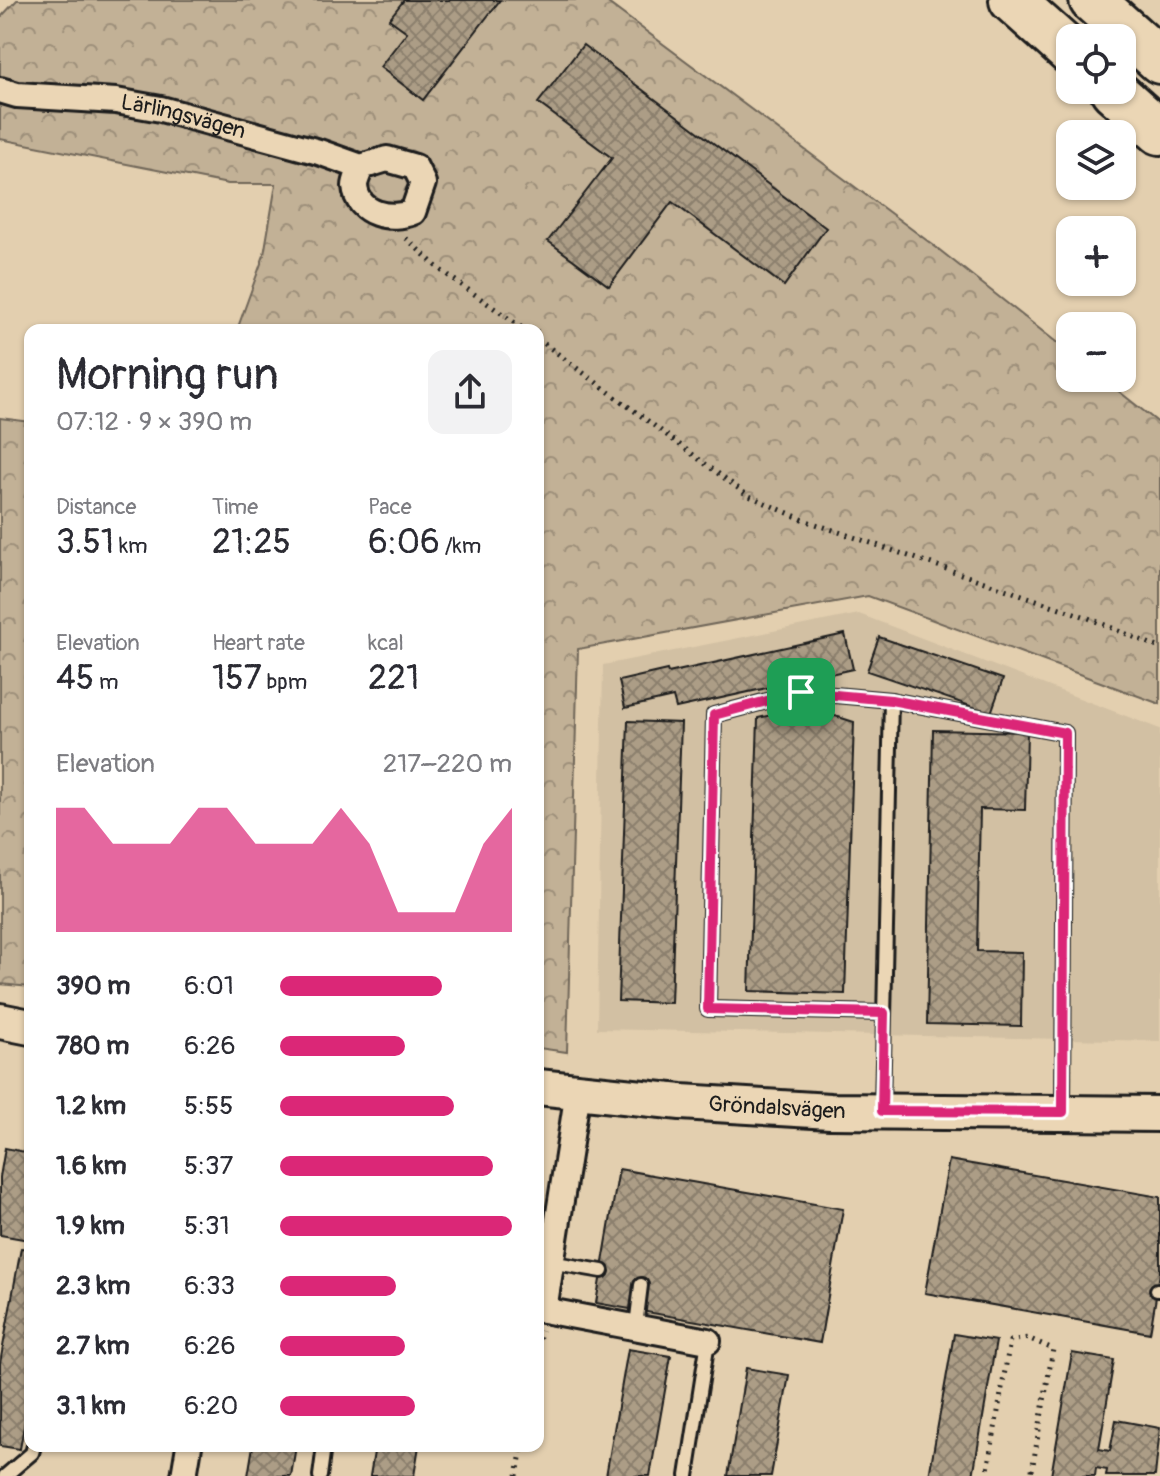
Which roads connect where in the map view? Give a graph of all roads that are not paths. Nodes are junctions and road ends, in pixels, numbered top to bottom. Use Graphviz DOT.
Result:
graph roads {
  1 [pos="1012,0"];
  2 [pos="1092,0"];
  3 [pos="1056,39"];
  4 [pos="1160,61"];
  5 [pos="0,90"];
  6 [pos="1129,104"];
  7 [pos="1160,132"];
  8 [pos="361,167"];
  9 [pos="891,700"];
  10 [pos="884,1013"];
  11 [pos="0,1021"];
  12 [pos="24,1026"];
  13 [pos="544,1088"];
  14 [pos="578,1091"];
  15 [pos="882,1111"];
  16 [pos="1063,1112"];
  17 [pos="1160,1114"];
  18 [pos="544,1261"];
  19 [pos="602,1271"];
  20 [pos="641,1285"];
  21 [pos="544,1310"];
  22 [pos="636,1326"];
  23 [pos="708,1341"];
  24 [pos="32,1452"];
  25 [pos="188,1452"];
  26 [pos="323,1452"];
  27 [pos="5,1476"];
  28 [pos="184,1476"];
  29 [pos="320,1476"];
  30 [pos="687,1476"];
  1 -- 3 [label="highway"];
  2 -- 4 [label="highway"];
  5 -- 8 [label="street, Lärlingsvägen"];
  6 -- 7 [label="highway"];
  9 -- 10 [label="lane"];
  9 -- 10 [label="lane"];
  9 -- 16 [label="lane"];
  10 -- 15 [label="lane"];
  11 -- 12 [label="street"];
  13 -- 14 [label="street, Gröndalsvägen"];
  14 -- 15 [label="street, Gröndalsvägen"];
  14 -- 18 [label="street"];
  15 -- 16 [label="street, Gröndalsvägen"];
  16 -- 17 [label="street, Gröndalsvägen"];
  18 -- 19 [label="lane"];
  20 -- 22 [label="lane"];
  21 -- 22 [label="street"];
  22 -- 23 [label="street"];
  23 -- 30 [label="lane"];
  24 -- 27 [label="lane"];
  25 -- 28 [label="street"];
  26 -- 29 [label="lane"];
}
